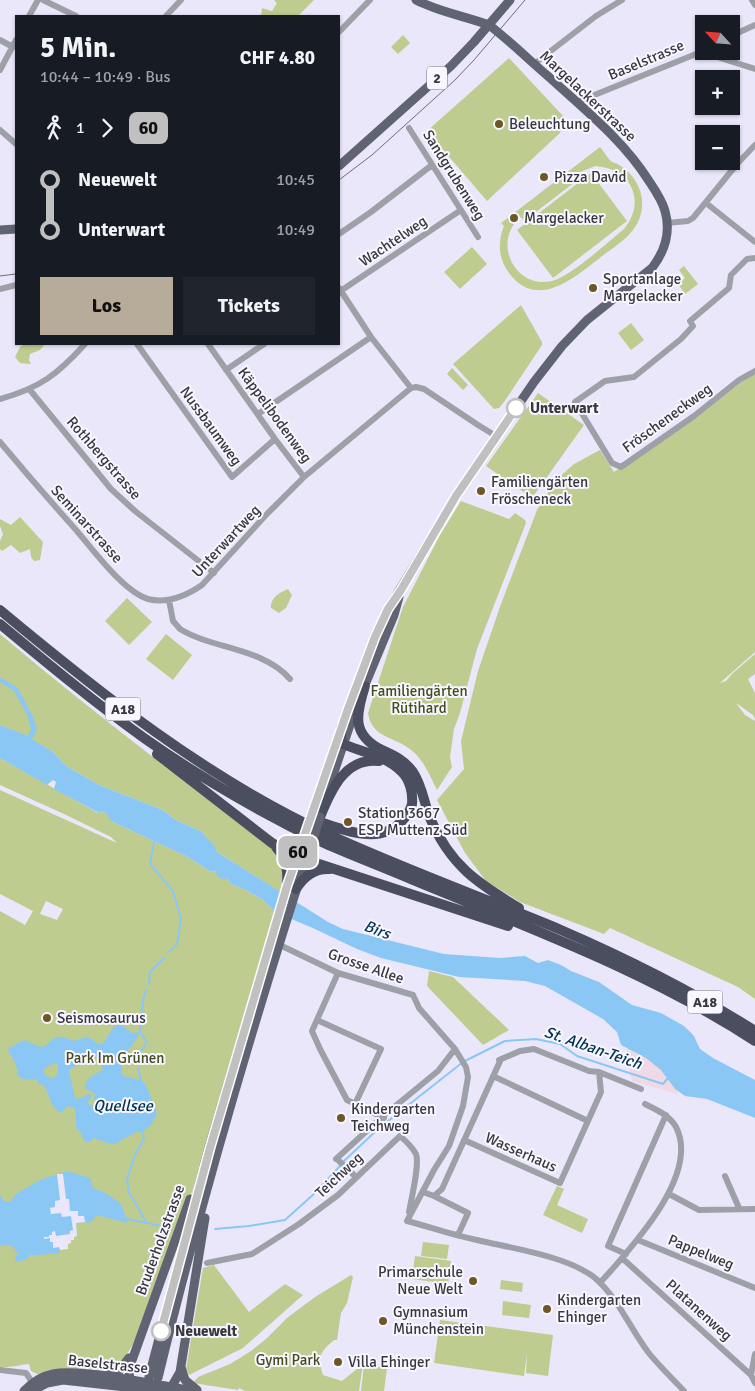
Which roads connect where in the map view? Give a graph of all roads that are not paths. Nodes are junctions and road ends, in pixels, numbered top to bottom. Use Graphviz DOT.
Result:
graph roads {
  1 [pos="38,0"];
  2 [pos="44,0"];
  3 [pos="181,0"];
  4 [pos="370,0"];
  5 [pos="416,0"];
  6 [pos="510,0"];
  7 [pos="622,0"];
  8 [pos="752,0"];
  9 [pos="755,5"];
  10 [pos="30,15"];
  11 [pos="74,15"];
  12 [pos="167,15"];
  13 [pos="489,25"];
  14 [pos="755,25"];
  15 [pos="340,31"];
  16 [pos="740,32"];
  17 [pos="0,40"];
  18 [pos="15,43"];
  19 [pos="695,54"];
  20 [pos="691,56"];
  21 [pos="534,64"];
  22 [pos="755,68"];
  23 [pos="0,70"];
  24 [pos="577,102"];
  25 [pos="409,128"];
  26 [pos="0,130"];
  27 [pos="15,143"];
  28 [pos="755,145"];
  29 [pos="340,165"];
  30 [pos="432,165"];
  31 [pos="706,203"];
  32 [pos="461,210"];
  33 [pos="667,224"];
  34 [pos="15,229"];
  35 [pos="0,230"];
  36 [pos="340,233"];
  37 [pos="478,237"];
  38 [pos="755,242"];
  39 [pos="755,258"];
  40 [pos="15,285"];
  41 [pos="0,289"];
  42 [pos="340,289"];
  43 [pos="340,291"];
  44 [pos="371,337"];
  45 [pos="84,345"];
  46 [pos="138,345"];
  47 [pos="209,345"];
  48 [pos="263,345"];
  49 [pos="226,370"];
  50 [pos="755,371"];
  51 [pos="411,388"];
  52 [pos="30,390"];
  53 [pos="0,399"];
  54 [pos="258,414"];
  55 [pos="496,436"];
  56 [pos="275,439"];
  57 [pos="0,442"];
  58 [pos="304,477"];
  59 [pos="214,573"];
  60 [pos="401,590"];
  61 [pos="169,600"];
  62 [pos="0,610"];
  63 [pos="0,624"];
  64 [pos="62,674"];
  65 [pos="290,679"];
  66 [pos="364,686"];
  67 [pos="341,728"];
  68 [pos="341,742"];
  69 [pos="382,750"];
  70 [pos="389,762"];
  71 [pos="255,796"];
  72 [pos="316,815"];
  73 [pos="272,843"];
  74 [pos="304,851"];
  75 [pos="290,867"];
  76 [pos="334,869"];
  77 [pos="305,874"];
  78 [pos="292,888"];
  79 [pos="561,930"];
  80 [pos="284,947"];
  81 [pos="266,974"];
  82 [pos="338,974"];
  83 [pos="635,975"];
  84 [pos="318,1020"];
  85 [pos="755,1031"];
  86 [pos="755,1041"];
  87 [pos="456,1049"];
  88 [pos="599,1072"];
  89 [pos="493,1076"];
  90 [pos="641,1089"];
  91 [pos="355,1104"];
  92 [pos="646,1104"];
  93 [pos="666,1115"];
  94 [pos="383,1118"];
  95 [pos="588,1121"];
  96 [pos="394,1130"];
  97 [pos="400,1136"];
  98 [pos="464,1140"];
  99 [pos="210,1148"];
  100 [pos="216,1156"];
  101 [pos="724,1176"];
  102 [pos="356,1177"];
  103 [pos="423,1192"];
  104 [pos="668,1194"];
  105 [pos="434,1196"];
  106 [pos="739,1208"];
  107 [pos="755,1209"];
  108 [pos="407,1221"];
  109 [pos="458,1235"];
  110 [pos="638,1240"];
  111 [pos="624,1256"];
  112 [pos="207,1263"];
  113 [pos="600,1283"];
  114 [pos="755,1288"];
  115 [pos="138,1342"];
  116 [pos="755,1354"];
  117 [pos="181,1367"];
  118 [pos="0,1370"];
  119 [pos="751,1375"];
  120 [pos="101,1376"];
  121 [pos="130,1379"];
  122 [pos="755,1383"];
  123 [pos="172,1386"];
  124 [pos="34,1387"];
  125 [pos="138,1388"];
  126 [pos="24,1391"];
  127 [pos="160,1391"];
  128 [pos="194,1391"];
  129 [pos="199,1391"];
  130 [pos="684,1391"];
  131 [pos="754,1391"];
  1 -- 10 [label="street"];
  2 -- 11 [label="street"];
  3 -- 12 [label="street"];
  4 -- 15 [label="street"];
  5 -- 13 [label="main road"];
  6 -- 13 [label="main road, 2"];
  7 -- 21 [label="street"];
  8 -- 9 [label="street"];
  13 -- 21 [label="main road, Margelackerstrasse"];
  13 -- 29 [label="main road, 2"];
  14 -- 16 [label="street"];
  17 -- 18 [label="street"];
  18 -- 23 [label="street"];
  19 -- 20 [label="street"];
  20 -- 22 [label="street, Baselstrasse"];
  20 -- 24 [label="street, Baselstrasse"];
  21 -- 24 [label="main road, Margelackerstrasse"];
  24 -- 33 [label="main road, Margelackerstrasse"];
  25 -- 30 [label="street, Sandgrubenweg"];
  26 -- 27 [label="street"];
  28 -- 31 [label="street"];
  30 -- 32 [label="street, Sandgrubenweg"];
  30 -- 36 [label="street"];
  31 -- 33 [label="street"];
  31 -- 38 [label="street"];
  32 -- 37 [label="street, Sandgrubenweg"];
  32 -- 42 [label="street, Wachtelweg"];
  33 -- 55 [label="main road"];
  34 -- 35 [label="main road"];
  39 -- 50 [label="street, Fröscheneckweg"];
  40 -- 41 [label="street"];
  43 -- 44 [label="street"];
  44 -- 51 [label="street"];
  44 -- 54 [label="street"];
  45 -- 52 [label="street"];
  46 -- 56 [label="street, Nussbaumweg"];
  47 -- 49 [label="street, Käppelibodenweg"];
  48 -- 49 [label="street"];
  49 -- 54 [label="street, Käppelibodenweg"];
  51 -- 55 [label="street"];
  51 -- 58 [label="street, Unterwartweg"];
  52 -- 53 [label="street"];
  52 -- 59 [label="street, Rothbergstrasse"];
  54 -- 56 [label="street, Käppelibodenweg"];
  55 -- 60 [label="main road"];
  56 -- 58 [label="street, Käppelibodenweg"];
  57 -- 61 [label="street, Seminarstrasse"];
  58 -- 59 [label="street, Unterwartweg"];
  59 -- 61 [label="street, Unterwartweg"];
  60 -- 66 [label="main road"];
  60 -- 67 [label="main road"];
  61 -- 65 [label="street"];
  62 -- 71 [label="highway, A18"];
  63 -- 64 [label="highway, A18"];
  64 -- 73 [label="highway"];
  64 -- 83 [label="highway, A18"];
  66 -- 68 [label="main road"];
  66 -- 69 [label="highway"];
  67 -- 68 [label="highway"];
  68 -- 69 [label="highway"];
  68 -- 70 [label="highway"];
  68 -- 72 [label="main road"];
  69 -- 79 [label="highway"];
  70 -- 71 [label="highway"];
  70 -- 72 [label="highway"];
  71 -- 79 [label="highway, A18"];
  72 -- 74 [label="main road, bridge"];
  73 -- 74 [label="highway"];
  73 -- 75 [label="highway"];
  74 -- 75 [label="main road"];
  74 -- 76 [label="highway"];
  74 -- 77 [label="main road"];
  75 -- 78 [label="highway"];
  76 -- 77 [label="highway"];
  76 -- 83 [label="highway"];
  77 -- 78 [label="highway"];
  78 -- 81 [label="main road, Bruderholzstrasse"];
  79 -- 85 [label="highway, A18"];
  80 -- 82 [label="street, Grosse Allee"];
  81 -- 99 [label="main road, Bruderholzstrasse"];
  81 -- 100 [label="main road, Bruderholzstrasse"];
  82 -- 84 [label="street"];
  82 -- 87 [label="street, Grosse Allee"];
  83 -- 86 [label="highway, A18"];
  84 -- 91 [label="street"];
  84 -- 91 [label="street"];
  87 -- 94 [label="street, Teichweg"];
  87 -- 103 [label="street"];
  88 -- 89 [label="street, Wasserhaus"];
  88 -- 90 [label="street, Wasserhaus"];
  88 -- 95 [label="street, Wasserhaus"];
  89 -- 95 [label="street"];
  89 -- 98 [label="street, Wasserhaus"];
  91 -- 94 [label="street"];
  92 -- 93 [label="street"];
  93 -- 104 [label="street"];
  93 -- 111 [label="street, Platanenweg"];
  94 -- 102 [label="street, Teichweg"];
  95 -- 98 [label="street, Wasserhaus"];
  96 -- 97 [label="street"];
  97 -- 102 [label="street, Teichweg"];
  97 -- 108 [label="street"];
  98 -- 105 [label="street, Wasserhaus"];
  99 -- 100 [label="main road, Bruderholzstrasse"];
  99 -- 115 [label="main road, Bruderholzstrasse"];
  100 -- 117 [label="main road, Bruderholzstrasse"];
  101 -- 106 [label="street"];
  102 -- 112 [label="street, Teichweg"];
  103 -- 105 [label="street"];
  103 -- 108 [label="street"];
  104 -- 106 [label="street"];
  104 -- 110 [label="street"];
  105 -- 109 [label="street"];
  106 -- 107 [label="street"];
  108 -- 109 [label="street"];
  109 -- 113 [label="street"];
  110 -- 111 [label="street"];
  110 -- 114 [label="street, Pappelweg"];
  111 -- 113 [label="street"];
  111 -- 119 [label="street, Platanenweg"];
  113 -- 130 [label="street"];
  115 -- 120 [label="main road, Bruderholzstrasse"];
  115 -- 121 [label="main road, Bruderholzstrasse"];
  116 -- 119 [label="street"];
  117 -- 123 [label="main road, Bruderholzstrasse"];
  117 -- 129 [label="main road"];
  118 -- 124 [label="street"];
  119 -- 122 [label="street, Platanenweg"];
  120 -- 121 [label="main road, Baselstrasse"];
  120 -- 124 [label="main road, Baselstrasse"];
  121 -- 123 [label="main road, Baselstrasse"];
  121 -- 125 [label="main road"];
  122 -- 131 [label="street"];
  123 -- 127 [label="main road"];
  123 -- 128 [label="main road, Baselstrasse"];
  124 -- 125 [label="main road, Baselstrasse"];
  124 -- 126 [label="main road, Baselstrasse"];
  125 -- 127 [label="main road, Baselstrasse"];
}
